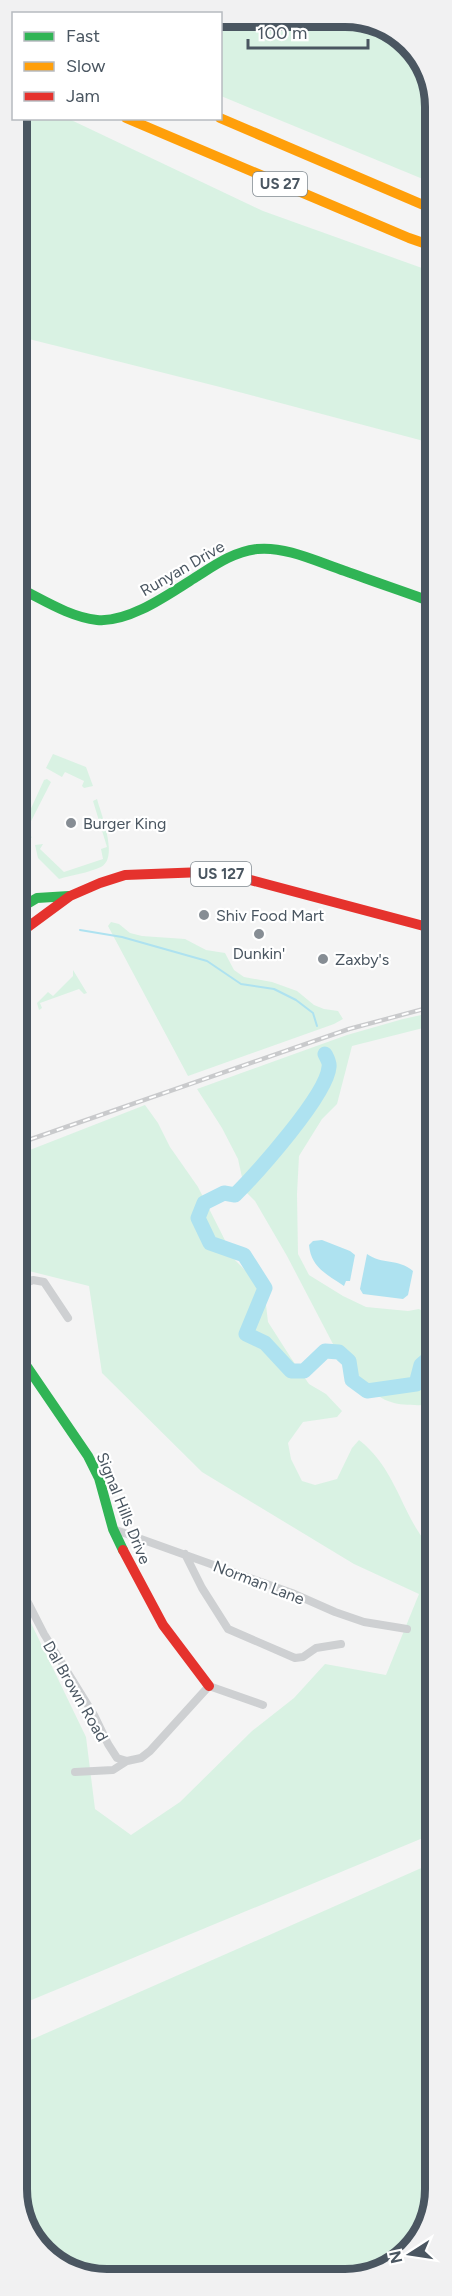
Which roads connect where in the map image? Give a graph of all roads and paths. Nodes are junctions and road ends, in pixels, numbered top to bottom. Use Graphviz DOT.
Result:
graph roads {
  1 [pos="222,119"];
  2 [pos="131,120"];
  3 [pos="425,206"];
  4 [pos="425,243"];
  5 [pos="27,592"];
  6 [pos="425,599"];
  7 [pos="70,896"];
  8 [pos="27,904"];
  9 [pos="425,926"];
  10 [pos="27,928"];
  11 [pos="27,1283"];
  12 [pos="68,1318"];
  13 [pos="27,1367"];
  14 [pos="113,1529"];
  15 [pos="185,1554"];
  16 [pos="27,1601"];
  17 [pos="406,1629"];
  18 [pos="341,1644"];
  19 [pos="209,1686"];
  20 [pos="263,1705"];
  21 [pos="127,1761"];
  22 [pos="75,1772"];
  1 -- 3 [label="main road, US 27"];
  2 -- 4 [label="main road, US 27"];
  5 -- 6 [label="main road, Runyan Drive"];
  7 -- 8 [label="main road"];
  7 -- 9 [label="main road, US 127"];
  7 -- 10 [label="main road, US 127"];
  11 -- 12 [label="street"];
  13 -- 14 [label="main road, Signal Hills Drive"];
  14 -- 15 [label="street, Norman Lane"];
  14 -- 19 [label="main road, Signal Hills Drive"];
  15 -- 17 [label="street, Norman Lane"];
  15 -- 18 [label="street"];
  16 -- 21 [label="street, Dal Brown Road"];
  19 -- 20 [label="street"];
  19 -- 21 [label="street"];
  21 -- 22 [label="street"];
}
